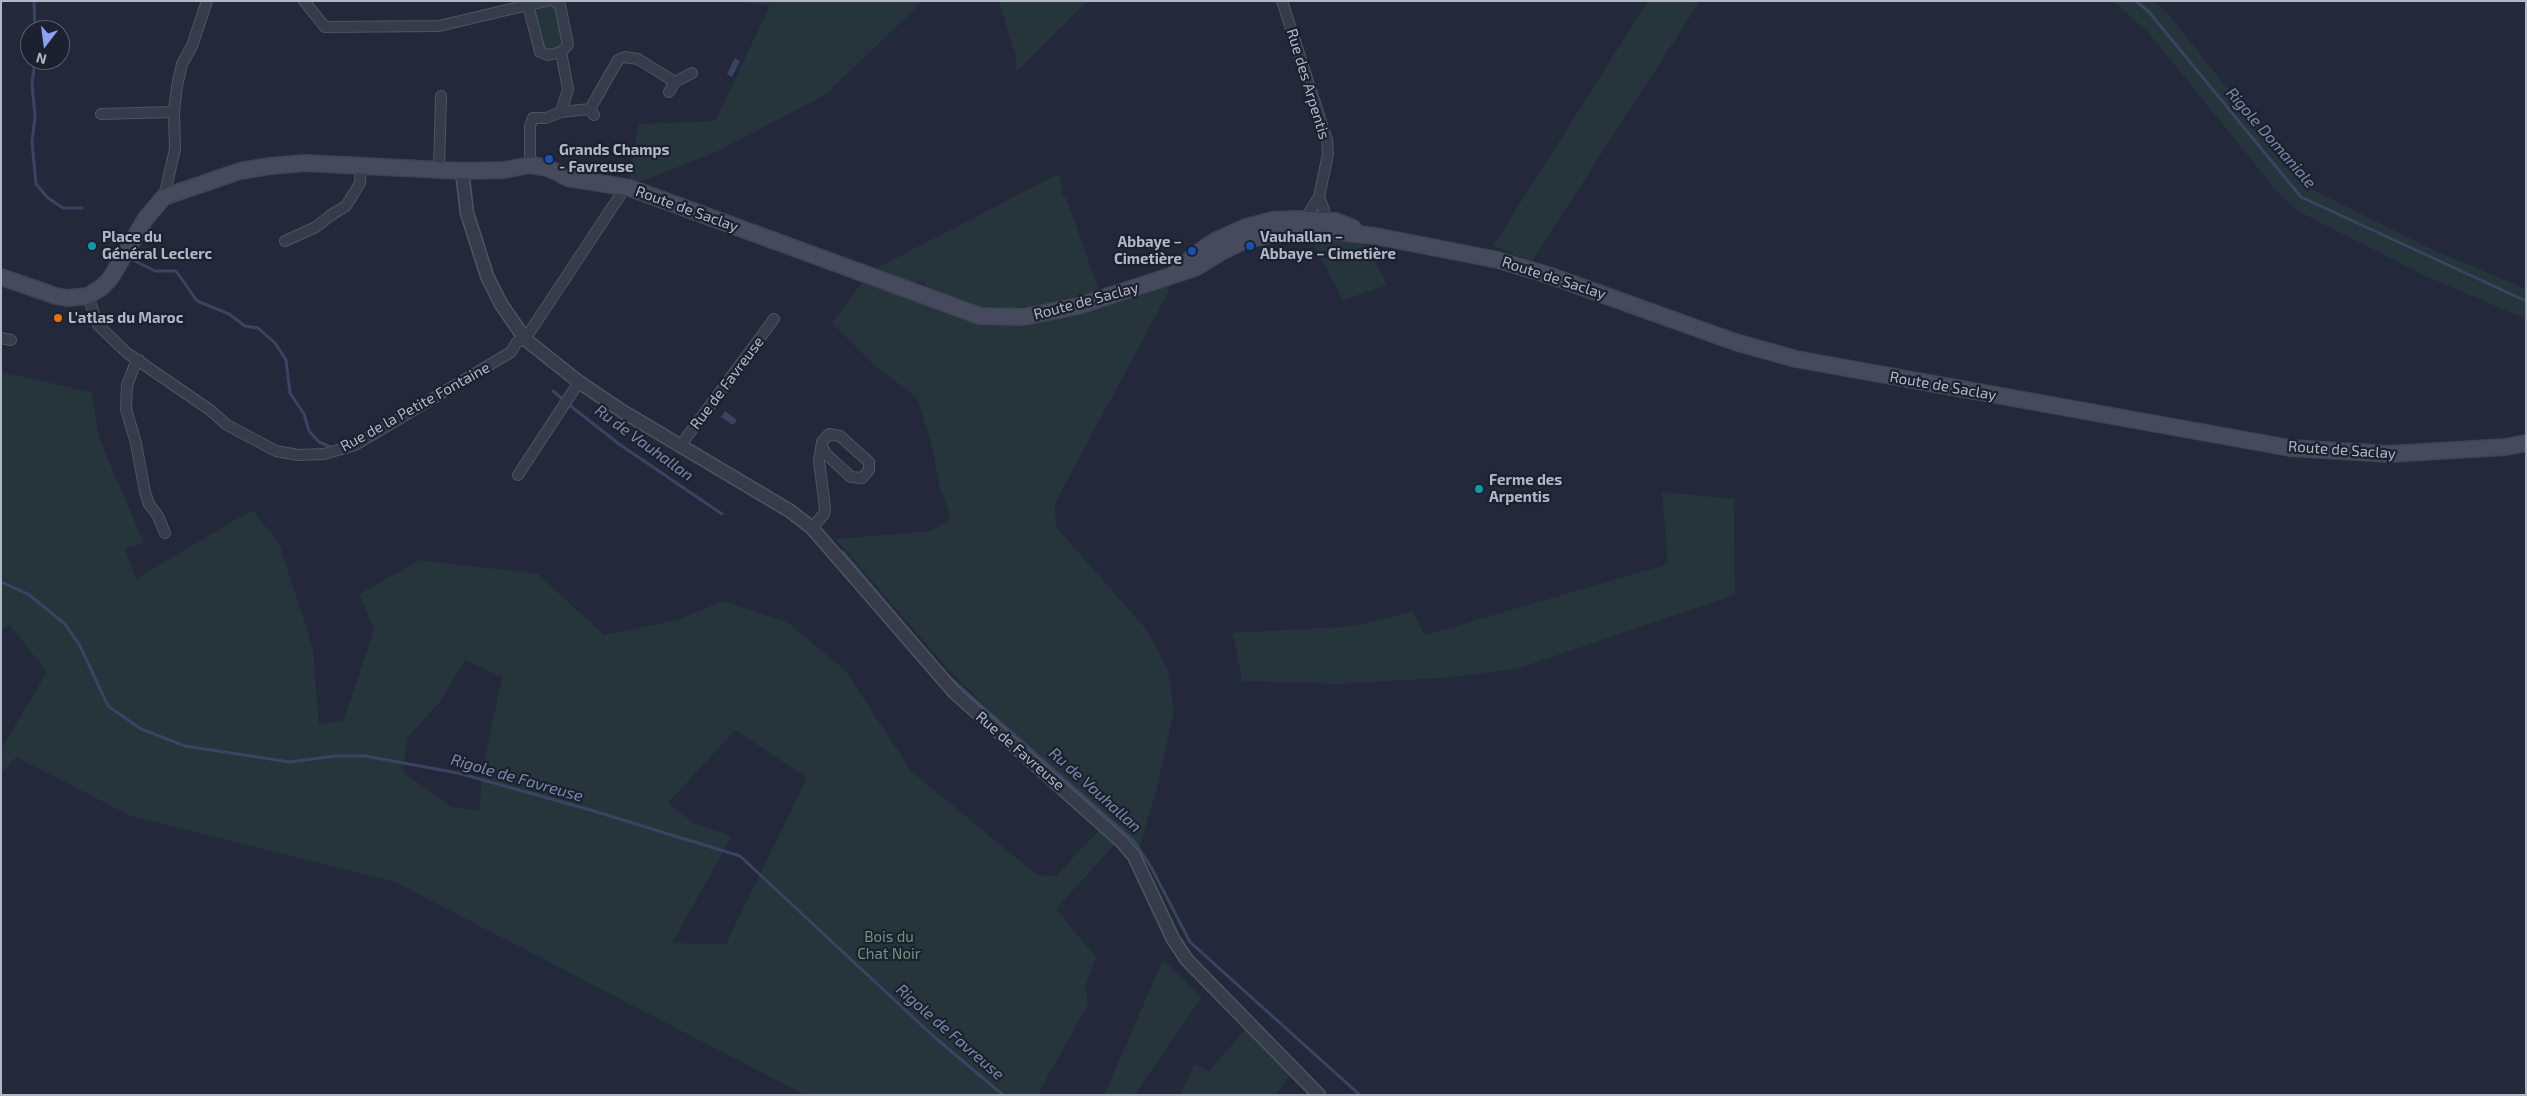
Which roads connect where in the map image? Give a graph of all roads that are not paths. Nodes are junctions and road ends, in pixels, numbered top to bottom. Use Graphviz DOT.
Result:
graph roads {
  1 [pos="207,1"];
  2 [pos="304,1"];
  3 [pos="546,1"];
  4 [pos="554,1"];
  5 [pos="1282,1"];
  6 [pos="528,5"];
  7 [pos="561,52"];
  8 [pos="692,72"];
  9 [pos="675,82"];
  10 [pos="669,92"];
  11 [pos="441,96"];
  12 [pos="174,112"];
  13 [pos="561,112"];
  14 [pos="101,114"];
  15 [pos="361,165"];
  16 [pos="530,165"];
  17 [pos="439,170"];
  18 [pos="462,171"];
  19 [pos="625,188"];
  20 [pos="164,197"];
  21 [pos="1319,198"];
  22 [pos="1305,218"];
  23 [pos="1324,219"];
  24 [pos="1274,233"];
  25 [pos="1375,236"];
  26 [pos="285,240"];
  27 [pos="1174,274"];
  28 [pos="1,277"];
  29 [pos="88,296"];
  30 [pos="774,319"];
  31 [pos="525,339"];
  32 [pos="139,360"];
  33 [pos="579,382"];
  34 [pos="2526,443"];
  35 [pos="680,446"];
  36 [pos="823,448"];
  37 [pos="518,474"];
  38 [pos="812,528"];
  39 [pos="165,533"];
  40 [pos="1319,1095"];
  1 -- 12 [label="street"];
  2 -- 6 [label="street"];
  3 -- 6 [label="street"];
  4 -- 7 [label="street"];
  5 -- 21 [label="street, Rue des Arpentis"];
  6 -- 7 [label="street"];
  7 -- 13 [label="street"];
  8 -- 9 [label="street"];
  9 -- 10 [label="street"];
  9 -- 13 [label="street"];
  11 -- 17 [label="street"];
  12 -- 14 [label="street"];
  12 -- 20 [label="street"];
  13 -- 16 [label="street"];
  15 -- 17 [label="main road, Route de Saclay"];
  15 -- 20 [label="main road, Route de Saclay"];
  15 -- 26 [label="street"];
  16 -- 18 [label="main road, Route de Saclay"];
  16 -- 19 [label="main road, Route de Saclay"];
  17 -- 18 [label="main road, Route de Saclay"];
  18 -- 31 [label="street, Rue de Favreuse"];
  19 -- 27 [label="main road, Route de Saclay"];
  19 -- 31 [label="street, Rue de la Petite Fontaine"];
  20 -- 29 [label="main road, Route de Saclay"];
  21 -- 22 [label="street, Rue des Arpentis"];
  21 -- 23 [label="street, Rue des Arpentis"];
  22 -- 23 [label="main road, Route de Saclay"];
  22 -- 27 [label="main road, Route de Saclay"];
  23 -- 24 [label="street, Route de Saclay"];
  23 -- 25 [label="main road, Route de Saclay"];
  24 -- 25 [label="main road, Route de Saclay"];
  24 -- 27 [label="main road, Route de Saclay"];
  25 -- 34 [label="main road, Route de Saclay"];
  28 -- 29 [label="main road"];
  29 -- 32 [label="street, Rue de la Petite Fontaine"];
  30 -- 35 [label="street, Rue de Favreuse"];
  31 -- 32 [label="street, Rue de la Petite Fontaine"];
  31 -- 33 [label="street, Rue de Favreuse"];
  32 -- 39 [label="street"];
  33 -- 35 [label="street, Rue de Favreuse"];
  33 -- 37 [label="street"];
  35 -- 38 [label="street, Rue de Favreuse"];
  36 -- 36 [label="street"];
  36 -- 38 [label="street"];
  38 -- 40 [label="street, Rue de Favreuse"];
}
